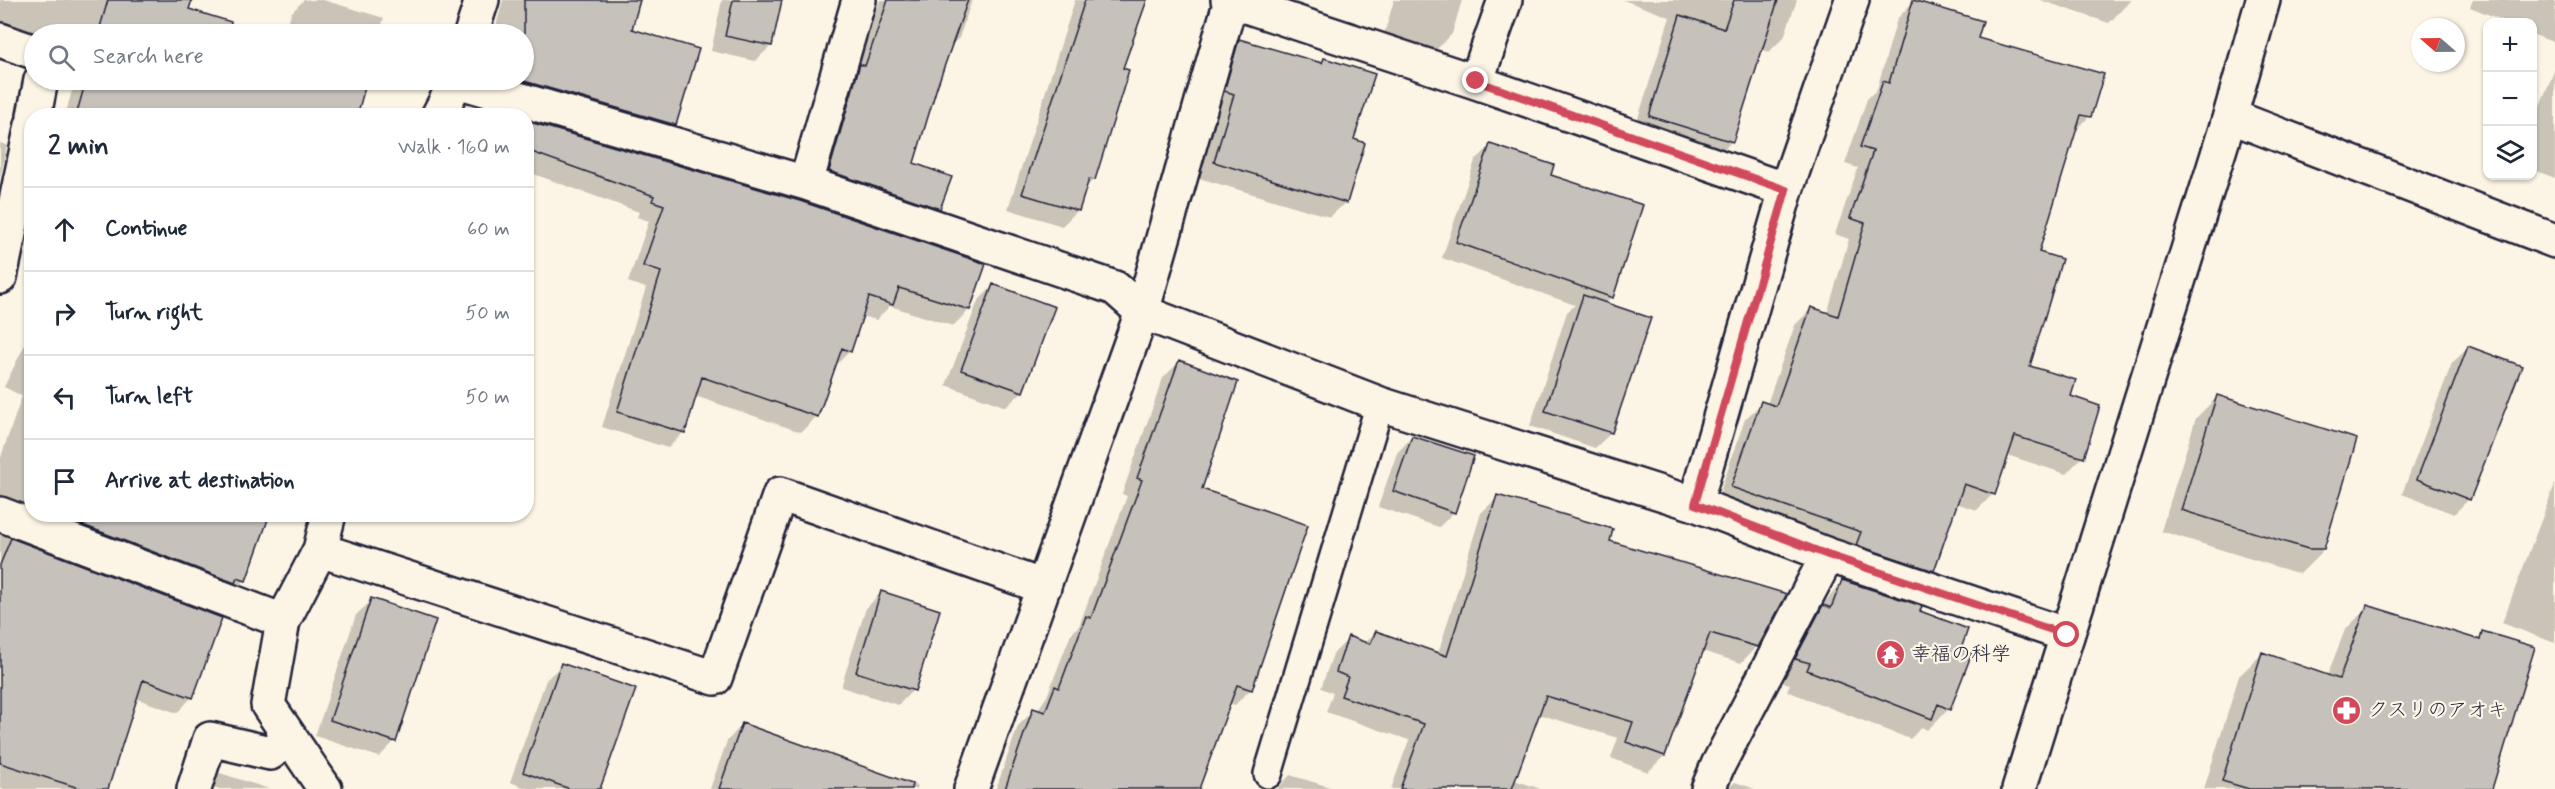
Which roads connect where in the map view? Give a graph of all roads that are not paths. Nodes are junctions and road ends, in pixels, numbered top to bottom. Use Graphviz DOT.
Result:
graph roads {
  1 [pos="482,0"];
  2 [pos="860,0"];
  3 [pos="1230,0"];
  4 [pos="1505,0"];
  5 [pos="1852,0"];
  6 [pos="2263,0"];
  7 [pos="474,24"];
  8 [pos="0,40"];
  9 [pos="24,48"];
  10 [pos="1476,81"];
  11 [pos="39,90"];
  12 [pos="452,90"];
  13 [pos="491,90"];
  14 [pos="36,108"];
  15 [pos="442,108"];
  16 [pos="2230,116"];
  17 [pos="24,163"];
  18 [pos="806,183"];
  19 [pos="1786,190"];
  20 [pos="2555,241"];
  21 [pos="0,277"];
  22 [pos="1142,312"];
  23 [pos="1380,404"];
  24 [pos="1695,504"];
  25 [pos="0,514"];
  26 [pos="327,522"];
  27 [pos="320,550"];
  28 [pos="1828,555"];
  29 [pos="1044,587"];
  30 [pos="283,621"];
  31 [pos="2067,635"];
  32 [pos="290,738"];
  33 [pos="1268,774"];
  34 [pos="194,789"];
  35 [pos="325,789"];
  36 [pos="971,789"];
  37 [pos="1708,789"];
  38 [pos="2019,789"];
  1 -- 7 [label="street"];
  2 -- 18 [label="street"];
  3 -- 10 [label="street"];
  3 -- 22 [label="street"];
  4 -- 10 [label="street"];
  5 -- 19 [label="street"];
  6 -- 16 [label="street"];
  8 -- 9 [label="street"];
  10 -- 19 [label="street"];
  11 -- 14 [label="street"];
  12 -- 15 [label="street"];
  13 -- 18 [label="street"];
  16 -- 20 [label="street"];
  16 -- 31 [label="street"];
  17 -- 21 [label="street"];
  18 -- 22 [label="street"];
  19 -- 24 [label="street"];
  22 -- 23 [label="street"];
  22 -- 29 [label="street"];
  23 -- 24 [label="street"];
  23 -- 33 [label="lane"];
  24 -- 28 [label="street"];
  25 -- 30 [label="street"];
  26 -- 27 [label="street"];
  27 -- 29 [label="street"];
  27 -- 30 [label="street"];
  28 -- 31 [label="street"];
  28 -- 37 [label="street"];
  29 -- 36 [label="street"];
  30 -- 32 [label="street"];
  31 -- 38 [label="street"];
  32 -- 34 [label="street"];
  32 -- 35 [label="street"];
}
